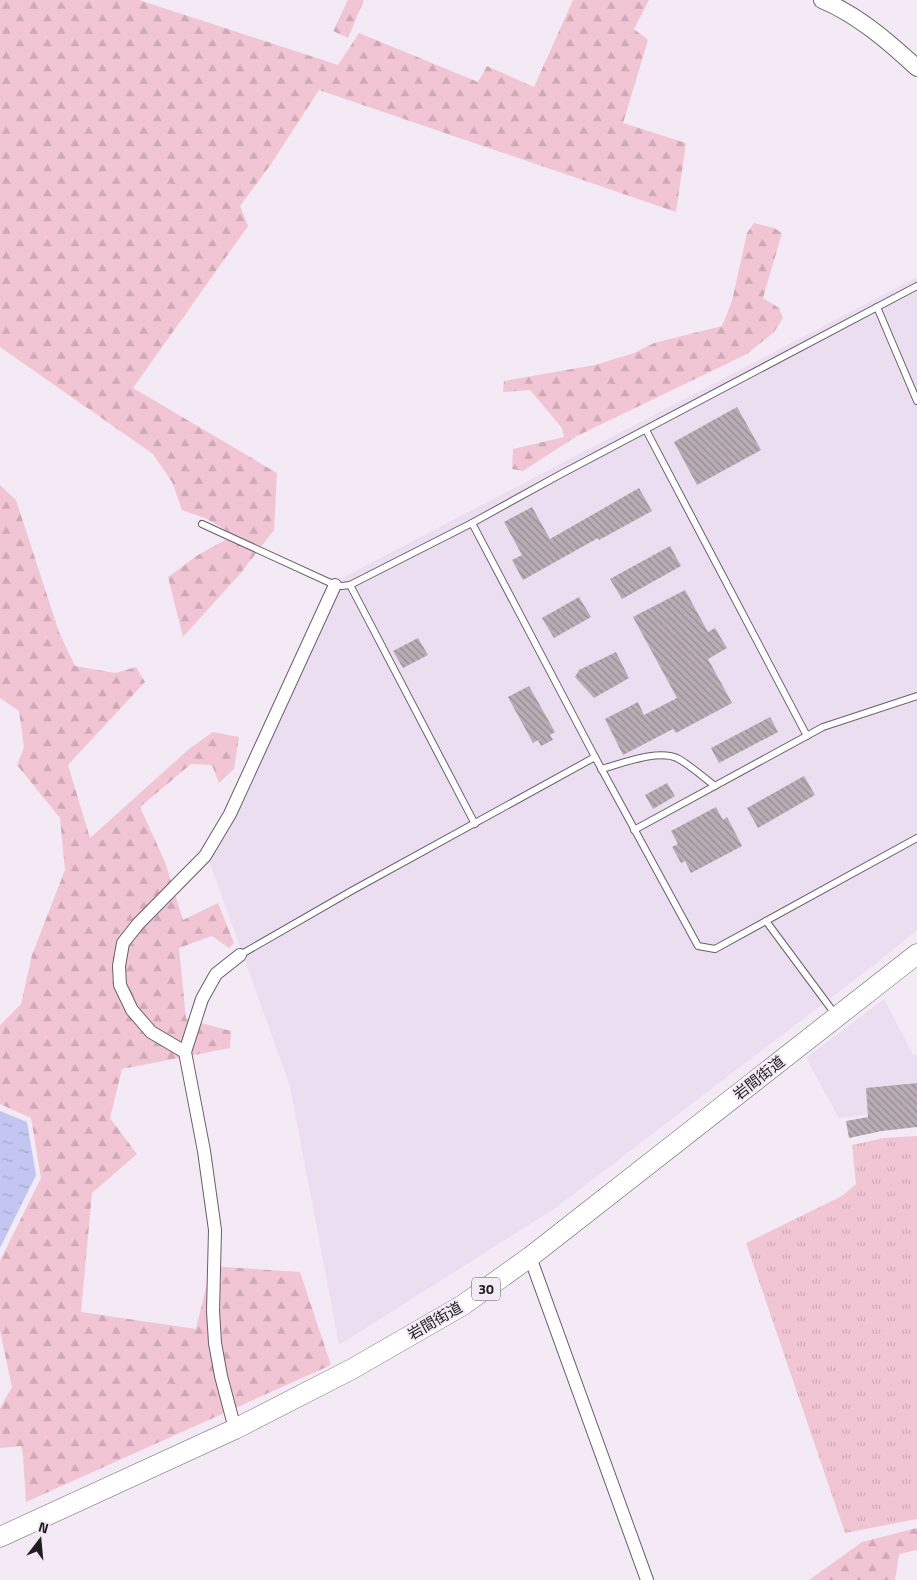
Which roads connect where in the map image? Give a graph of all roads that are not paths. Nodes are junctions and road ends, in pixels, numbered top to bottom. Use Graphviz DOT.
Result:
graph roads {
  1 [pos="822,0"];
  2 [pos="917,68"];
  3 [pos="917,286"];
  4 [pos="877,307"];
  5 [pos="917,401"];
  6 [pos="646,430"];
  7 [pos="472,523"];
  8 [pos="202,524"];
  9 [pos="334,585"];
  10 [pos="350,585"];
  11 [pos="917,696"];
  12 [pos="806,736"];
  13 [pos="594,757"];
  14 [pos="601,769"];
  15 [pos="715,786"];
  16 [pos="475,824"];
  17 [pos="634,830"];
  18 [pos="917,838"];
  19 [pos="766,921"];
  20 [pos="240,954"];
  21 [pos="917,954"];
  22 [pos="837,1017"];
  23 [pos="185,1052"];
  24 [pos="530,1257"];
  25 [pos="235,1429"];
  26 [pos="0,1537"];
  27 [pos="647,1580"];
  1 -- 2 [label="street"];
  3 -- 4 [label="lane"];
  4 -- 5 [label="lane"];
  4 -- 6 [label="lane"];
  6 -- 7 [label="lane"];
  6 -- 12 [label="lane"];
  7 -- 10 [label="lane"];
  7 -- 13 [label="lane"];
  8 -- 9 [label="lane"];
  9 -- 10 [label="lane"];
  9 -- 23 [label="street"];
  10 -- 16 [label="lane"];
  11 -- 12 [label="lane"];
  12 -- 15 [label="lane"];
  13 -- 14 [label="lane"];
  13 -- 16 [label="lane"];
  14 -- 15 [label="lane"];
  14 -- 17 [label="lane"];
  15 -- 17 [label="lane"];
  16 -- 20 [label="lane"];
  17 -- 19 [label="lane"];
  18 -- 19 [label="lane"];
  19 -- 22 [label="lane"];
  20 -- 23 [label="street"];
  21 -- 22 [label="main road, 岩間街道 / 30"];
  22 -- 24 [label="main road, 岩間街道 / 30"];
  23 -- 25 [label="street"];
  24 -- 25 [label="main road, 岩間街道 / 30"];
  24 -- 27 [label="street"];
  25 -- 26 [label="main road, 岩間街道 / 30"];
}
